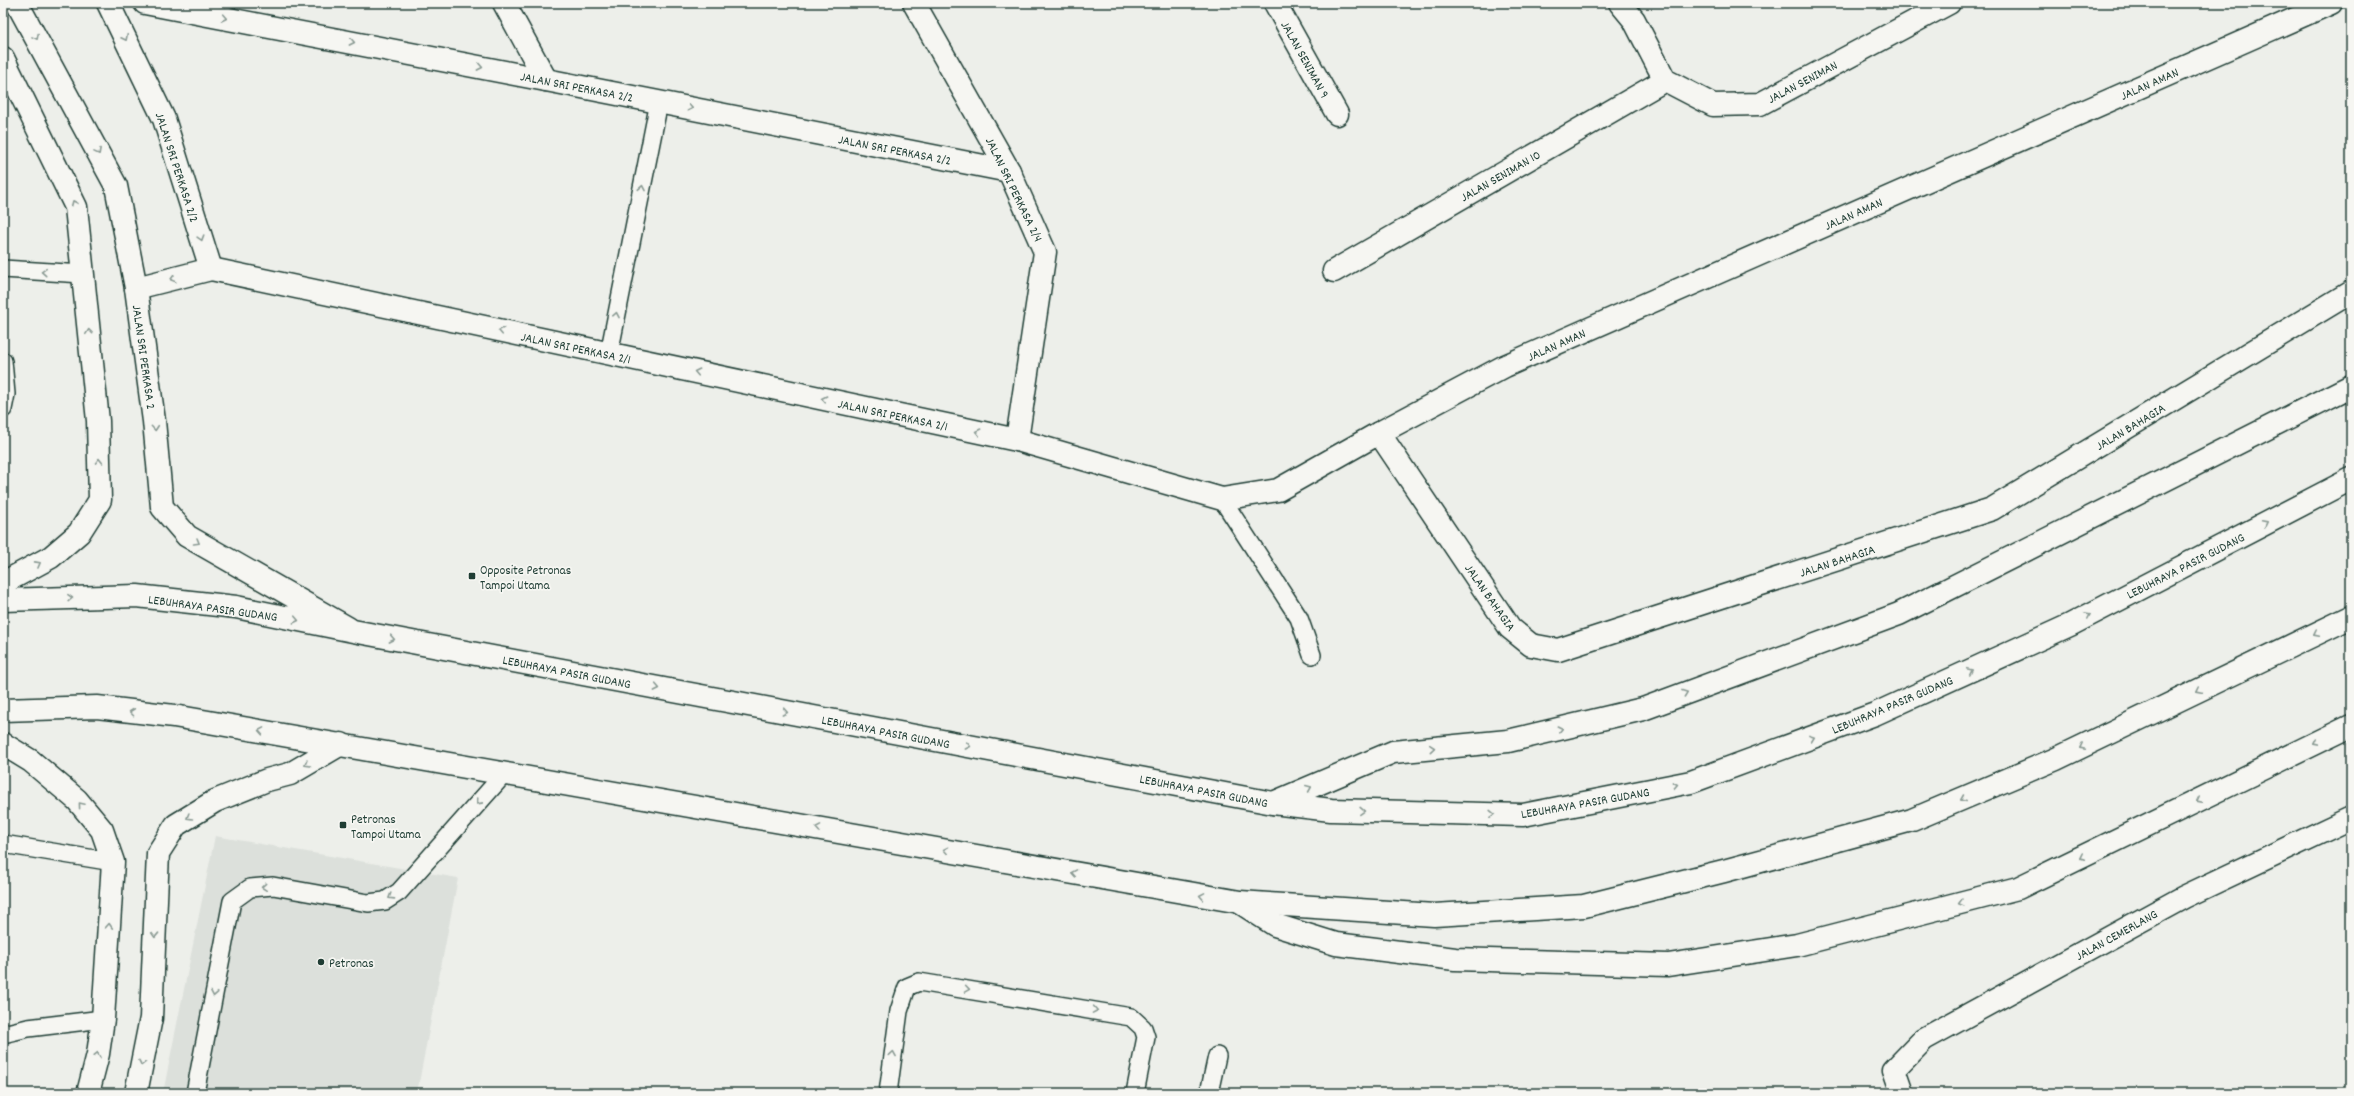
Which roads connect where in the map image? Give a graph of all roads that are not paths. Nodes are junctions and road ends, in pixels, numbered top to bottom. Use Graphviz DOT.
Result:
graph roads {
  1 [pos="17,3"];
  2 [pos="108,3"];
  3 [pos="145,3"];
  4 [pos="504,3"];
  5 [pos="914,3"];
  6 [pos="1275,3"];
  7 [pos="1620,3"];
  8 [pos="1949,3"];
  9 [pos="2321,5"];
  10 [pos="3,58"];
  11 [pos="546,80"];
  12 [pos="1665,80"];
  13 [pos="659,102"];
  14 [pos="1337,114"];
  15 [pos="1009,171"];
  16 [pos="3,269"];
  17 [pos="211,269"];
  18 [pos="1334,271"];
  19 [pos="83,274"];
  20 [pos="136,288"];
  21 [pos="2351,292"];
  22 [pos="609,354"];
  23 [pos="3,361"];
  24 [pos="2351,386"];
  25 [pos="3,408"];
  26 [pos="1379,433"];
  27 [pos="1016,440"];
  28 [pos="2351,479"];
  29 [pos="1222,499"];
  30 [pos="3,582"];
  31 [pos="3,600"];
  32 [pos="2351,617"];
  33 [pos="353,632"];
  34 [pos="1312,655"];
  35 [pos="3,710"];
  36 [pos="2351,726"];
  37 [pos="3,744"];
  38 [pos="341,744"];
  39 [pos="505,773"];
  40 [pos="1273,803"];
  41 [pos="2351,818"];
  42 [pos="3,844"];
  43 [pos="113,862"];
  44 [pos="1240,902"];
  45 [pos="103,1019"];
  46 [pos="3,1034"];
  47 [pos="1217,1056"];
  48 [pos="88,1093"];
  49 [pos="136,1093"];
  50 [pos="194,1093"];
  51 [pos="888,1093"];
  52 [pos="1135,1093"];
  53 [pos="1209,1093"];
  54 [pos="1902,1093"];
  1 -- 20 [label="main road, JALAN SRI PERKASA 2, one-way"];
  2 -- 17 [label="main road, JALAN SRI PERKASA 2/2, one-way"];
  3 -- 11 [label="main road, JALAN SRI PERKASA 2/2, one-way"];
  4 -- 11 [label="main road"];
  5 -- 15 [label="main road, JALAN SRI PERKASA 2/4"];
  6 -- 14 [label="main road, JALAN SENIMAN 9"];
  7 -- 12 [label="main road"];
  8 -- 12 [label="main road, JALAN SENIMAN"];
  9 -- 26 [label="main road, JALAN AMAN"];
  19 -- 10 [label="main road, one-way"];
  11 -- 13 [label="main road, JALAN SRI PERKASA 2/2"];
  12 -- 18 [label="main road, JALAN SENIMAN 10"];
  13 -- 15 [label="main road, JALAN SRI PERKASA 2/2, one-way"];
  22 -- 13 [label="lane, one-way"];
  15 -- 27 [label="main road, JALAN SRI PERKASA 2/4"];
  19 -- 16 [label="lane, one-way"];
  17 -- 20 [label="main road, JALAN SRI PERKASA 2/1, one-way"];
  22 -- 17 [label="main road, JALAN SRI PERKASA 2/1, one-way"];
  30 -- 19 [label="main road, one-way"];
  20 -- 33 [label="main road, JALAN SRI PERKASA 2, one-way"];
  21 -- 26 [label="main road, JALAN BAHAGIA"];
  27 -- 22 [label="main road, JALAN SRI PERKASA 2/1, one-way"];
  23 -- 25 [label="lane"];
  40 -- 24 [label="main road, one-way"];
  26 -- 29 [label="main road, JALAN AMAN"];
  27 -- 29 [label="main road, JALAN SRI PERKASA 2/1"];
  40 -- 28 [label="main road, LEBUHRAYA PASIR GUDANG, one-way"];
  29 -- 34 [label="lane"];
  31 -- 33 [label="main road, LEBUHRAYA PASIR GUDANG, one-way"];
  32 -- 44 [label="main road, one-way"];
  33 -- 40 [label="main road, LEBUHRAYA PASIR GUDANG, one-way"];
  38 -- 35 [label="main road, one-way"];
  36 -- 44 [label="main road, one-way"];
  43 -- 37 [label="main road, one-way"];
  38 -- 39 [label="main road"];
  38 -- 49 [label="main road, one-way"];
  44 -- 39 [label="main road, one-way"];
  39 -- 50 [label="lane, one-way"];
  41 -- 54 [label="main road, JALAN CEMERLANG"];
  42 -- 43 [label="lane"];
  45 -- 43 [label="main road, one-way"];
  45 -- 46 [label="lane"];
  48 -- 45 [label="main road, one-way"];
  47 -- 53 [label="lane"];
  51 -- 52 [label="lane, one-way"];
}
